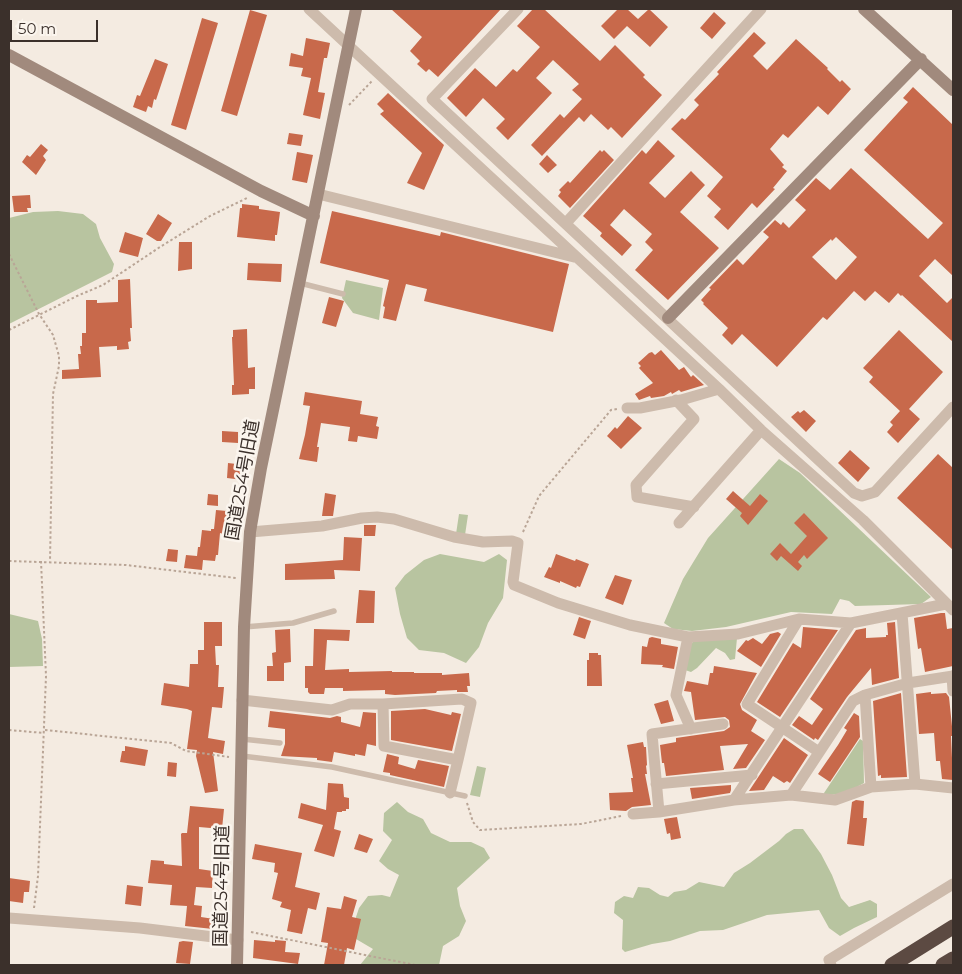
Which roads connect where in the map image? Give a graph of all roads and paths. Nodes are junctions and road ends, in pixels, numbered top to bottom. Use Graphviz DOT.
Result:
graph roads {
  1 [pos="309,9"];
  2 [pos="356,9"];
  3 [pos="518,9"];
  4 [pos="761,9"];
  5 [pos="864,9"];
  6 [pos="348,45"];
  7 [pos="9,56"];
  8 [pos="921,59"];
  9 [pos="378,74"];
  10 [pos="953,90"];
  11 [pos="333,121"];
  12 [pos="260,191"];
  13 [pos="318,194"];
  14 [pos="314,216"];
  15 [pos="566,223"];
  16 [pos="9,254"];
  17 [pos="576,257"];
  18 [pos="300,283"];
  19 [pos="343,294"];
  20 [pos="39,314"];
  21 [pos="668,318"];
  22 [pos="9,330"];
  23 [pos="655,331"];
  24 [pos="719,389"];
  25 [pos="676,400"];
  26 [pos="953,407"];
  27 [pos="627,408"];
  28 [pos="761,430"];
  29 [pos="694,507"];
  30 [pos="679,523"];
  31 [pos="250,532"];
  32 [pos="518,543"];
  33 [pos="9,560"];
  34 [pos="41,561"];
  35 [pos="50,561"];
  36 [pos="246,579"];
  37 [pos="950,607"];
  38 [pos="334,612"];
  39 [pos="902,613"];
  40 [pos="799,619"];
  41 [pos="851,623"];
  42 [pos="244,627"];
  43 [pos="688,637"];
  44 [pos="953,676"];
  45 [pos="908,683"];
  46 [pos="953,691"];
  47 [pos="865,695"];
  48 [pos="242,700"];
  49 [pos="383,704"];
  50 [pos="723,724"];
  51 [pos="782,728"];
  52 [pos="691,729"];
  53 [pos="9,730"];
  54 [pos="44,732"];
  55 [pos="242,739"];
  56 [pos="280,743"];
  57 [pos="819,752"];
  58 [pos="242,756"];
  59 [pos="458,760"];
  60 [pos="752,775"];
  61 [pos="656,784"];
  62 [pos="915,784"];
  63 [pos="871,787"];
  64 [pos="953,788"];
  65 [pos="450,793"];
  66 [pos="791,795"];
  67 [pos="464,796"];
  68 [pos="734,800"];
  69 [pos="659,812"];
  70 [pos="633,814"];
  71 [pos="953,884"];
  72 [pos="9,918"];
  73 [pos="33,919"];
  74 [pos="953,927"];
  75 [pos="238,935"];
  76 [pos="953,959"];
  77 [pos="827,964"];
  78 [pos="237,965"];
  79 [pos="415,965"];
  80 [pos="892,965"];
  81 [pos="943,965"];
  1 -- 6 [label="street"];
  2 -- 6 [label="street, 国道254号旧道"];
  3 -- 15 [label="street"];
  4 -- 15 [label="street"];
  5 -- 8 [label="street"];
  6 -- 9 [label="street"];
  6 -- 11 [label="street, 国道254号旧道"];
  7 -- 12 [label="street"];
  8 -- 10 [label="street"];
  8 -- 21 [label="street"];
  9 -- 11 [label="path"];
  9 -- 17 [label="street"];
  11 -- 13 [label="street, 国道254号旧道"];
  12 -- 14 [label="street"];
  12 -- 20 [label="path"];
  13 -- 14 [label="street, 国道254号旧道"];
  13 -- 17 [label="street"];
  14 -- 18 [label="street, 国道254号旧道"];
  15 -- 21 [label="street"];
  16 -- 20 [label="path"];
  17 -- 23 [label="street"];
  18 -- 19 [label="lane"];
  18 -- 31 [label="street, 国道254号旧道"];
  20 -- 22 [label="path"];
  20 -- 35 [label="path"];
  21 -- 23 [label="street"];
  21 -- 26 [label="street"];
  23 -- 24 [label="street"];
  24 -- 25 [label="street"];
  24 -- 28 [label="street"];
  25 -- 27 [label="street"];
  25 -- 29 [label="street"];
  27 -- 32 [label="path"];
  28 -- 29 [label="street"];
  28 -- 37 [label="street"];
  29 -- 30 [label="street"];
  31 -- 32 [label="street"];
  31 -- 36 [label="street, 国道254号旧道"];
  32 -- 43 [label="street"];
  33 -- 34 [label="path"];
  34 -- 35 [label="path"];
  34 -- 54 [label="path"];
  35 -- 36 [label="path"];
  36 -- 42 [label="street, 国道254号旧道"];
  37 -- 39 [label="street"];
  38 -- 42 [label="lane"];
  39 -- 41 [label="street"];
  39 -- 45 [label="street"];
  40 -- 41 [label="street"];
  40 -- 43 [label="street"];
  40 -- 51 [label="street"];
  41 -- 51 [label="street"];
  42 -- 48 [label="street, 国道254号旧道"];
  43 -- 52 [label="street"];
  44 -- 45 [label="street"];
  44 -- 46 [label="street"];
  45 -- 47 [label="street"];
  45 -- 62 [label="street"];
  47 -- 57 [label="street"];
  47 -- 63 [label="street"];
  48 -- 49 [label="street"];
  48 -- 55 [label="street, 国道254号旧道"];
  49 -- 59 [label="street"];
  49 -- 59 [label="street"];
  50 -- 52 [label="street"];
  51 -- 57 [label="street"];
  51 -- 60 [label="street"];
  52 -- 61 [label="street"];
  53 -- 54 [label="path"];
  54 -- 58 [label="path"];
  54 -- 73 [label="path"];
  55 -- 56 [label="lane"];
  55 -- 58 [label="street, 国道254号旧道"];
  57 -- 66 [label="street"];
  58 -- 65 [label="lane"];
  58 -- 75 [label="street, 国道254号旧道"];
  59 -- 65 [label="street"];
  60 -- 61 [label="street"];
  60 -- 68 [label="street"];
  61 -- 69 [label="street"];
  62 -- 63 [label="street"];
  62 -- 64 [label="street"];
  63 -- 66 [label="street"];
  65 -- 67 [label="lane"];
  66 -- 68 [label="street"];
  67 -- 70 [label="path"];
  68 -- 69 [label="street"];
  69 -- 70 [label="street"];
  71 -- 77 [label="street"];
  72 -- 73 [label="street"];
  73 -- 75 [label="street"];
  74 -- 80 [label="highway"];
  75 -- 78 [label="street, 国道254号旧道"];
  75 -- 79 [label="path"];
  76 -- 81 [label="highway"];
}
